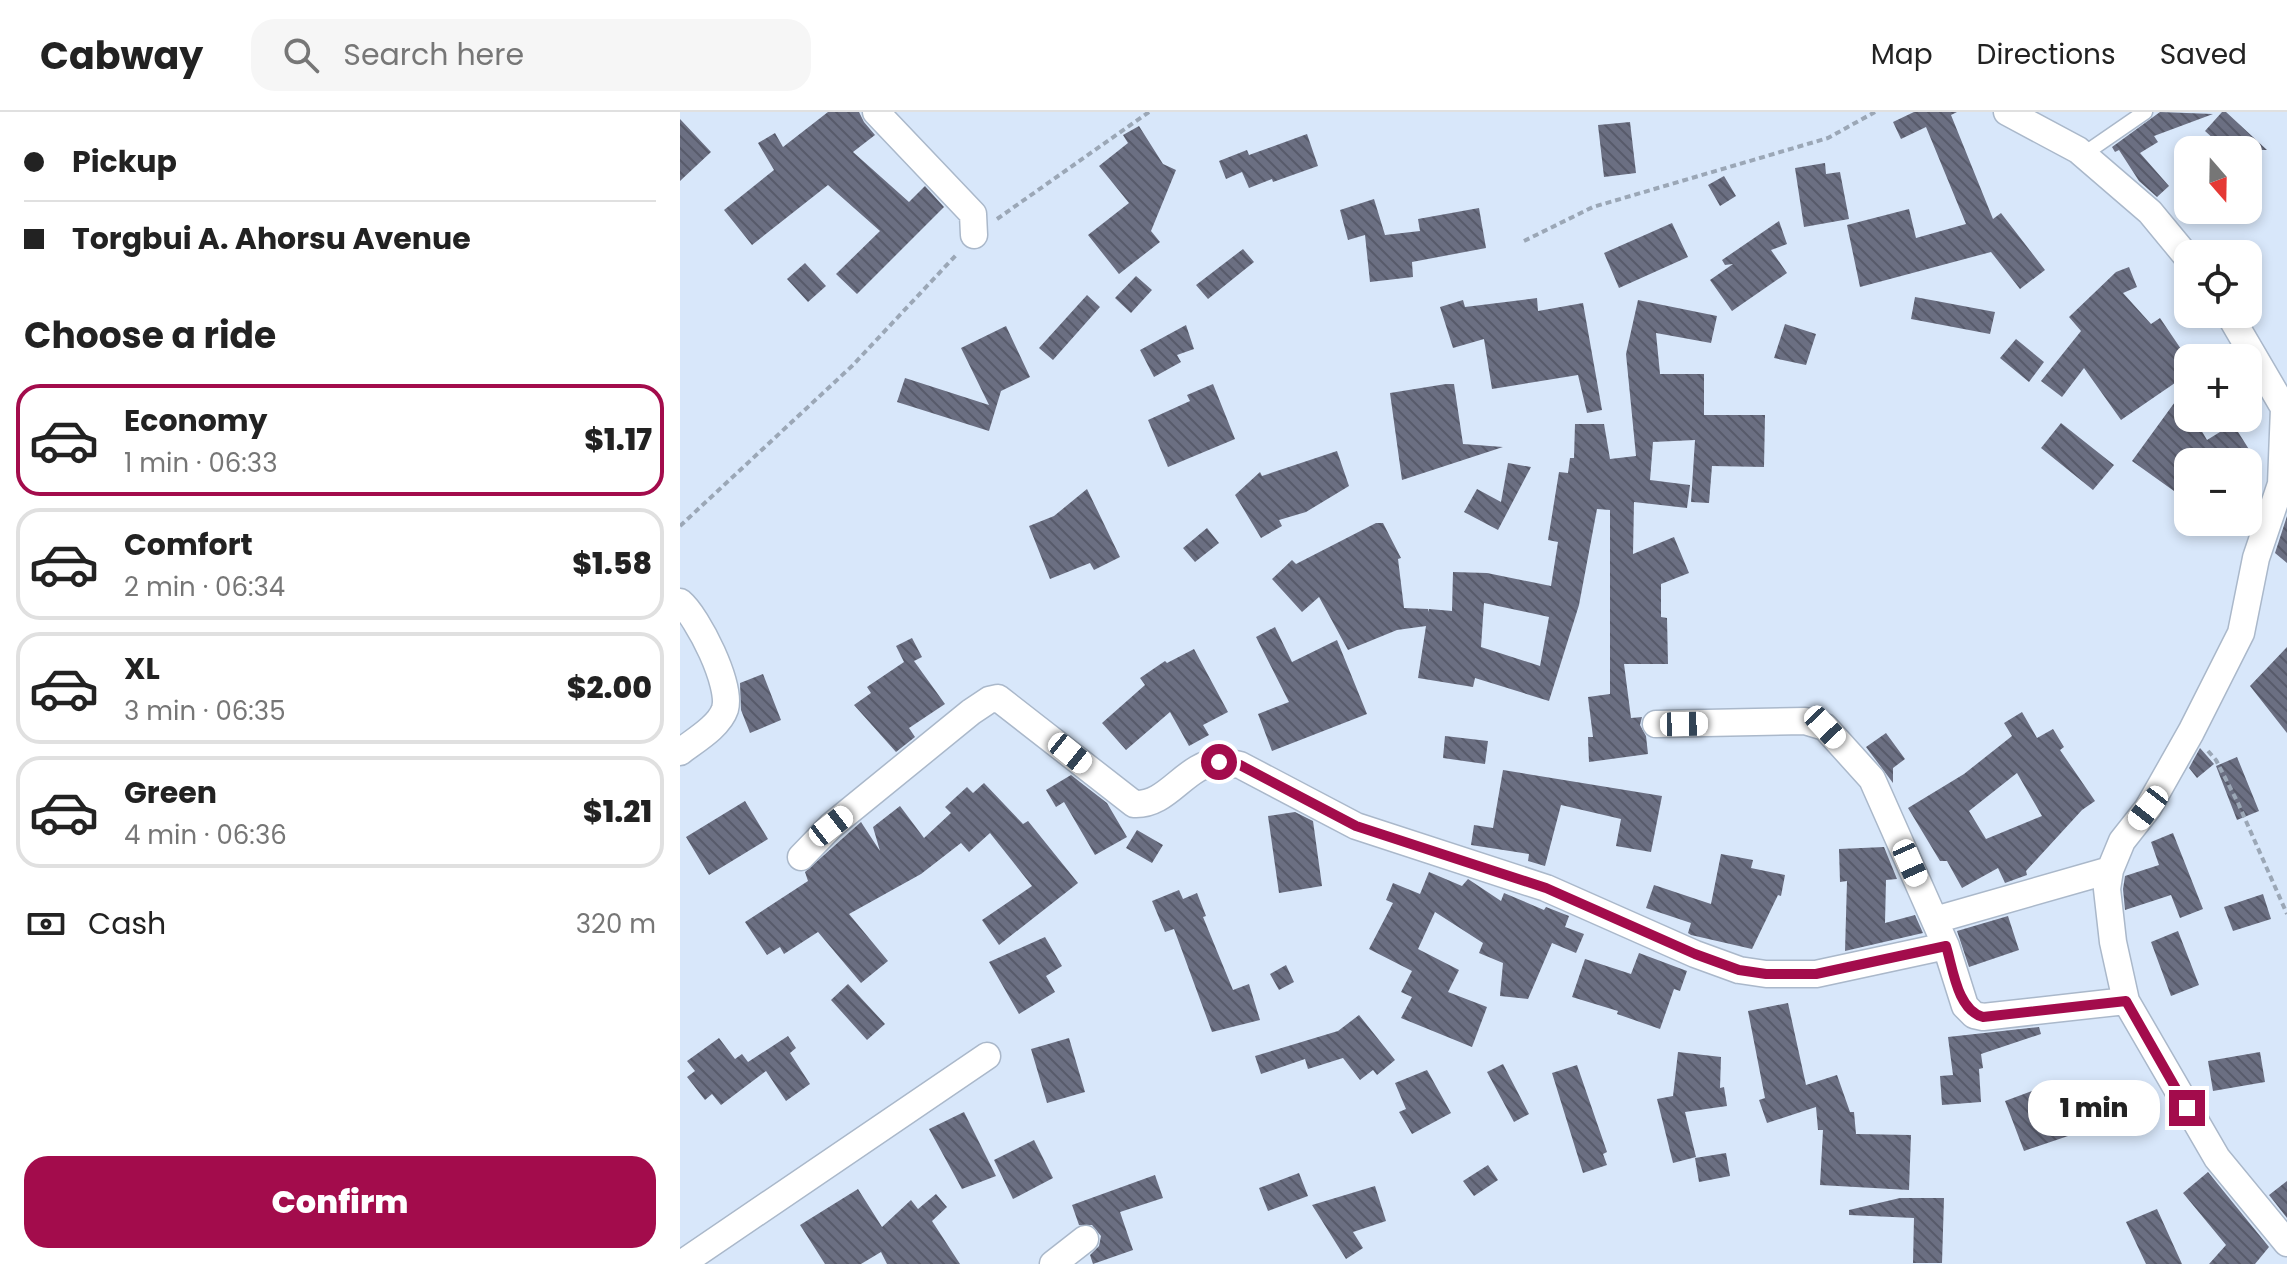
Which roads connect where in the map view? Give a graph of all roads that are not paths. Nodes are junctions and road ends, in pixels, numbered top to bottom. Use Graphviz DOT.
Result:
graph roads {
  1 [pos="876,112"];
  2 [pos="2007,112"];
  3 [pos="2145,112"];
  4 [pos="2084,154"];
  5 [pos="974,235"];
  6 [pos="2174,241"];
  7 [pos="2237,328"];
  8 [pos="680,602"];
  9 [pos="1656,724"];
  10 [pos="680,752"];
  11 [pos="801,857"];
  12 [pos="2110,870"];
  13 [pos="1935,920"];
  14 [pos="1946,946"];
  15 [pos="2126,1001"];
  16 [pos="987,1056"];
  17 [pos="1085,1239"];
  18 [pos="2287,1243"];
  19 [pos="681,1264"];
  20 [pos="1053,1264"];
  1 -- 5 [label="street"];
  2 -- 4 [label="street"];
  3 -- 4 [label="lane"];
  4 -- 6 [label="street"];
  7 -- 12 [label="street"];
  8 -- 10 [label="street"];
  9 -- 13 [label="street"];
  11 -- 14 [label="street"];
  12 -- 13 [label="street"];
  12 -- 15 [label="street"];
  13 -- 14 [label="street"];
  14 -- 15 [label="street"];
  15 -- 18 [label="street"];
  16 -- 19 [label="street"];
  17 -- 20 [label="street"];
}
